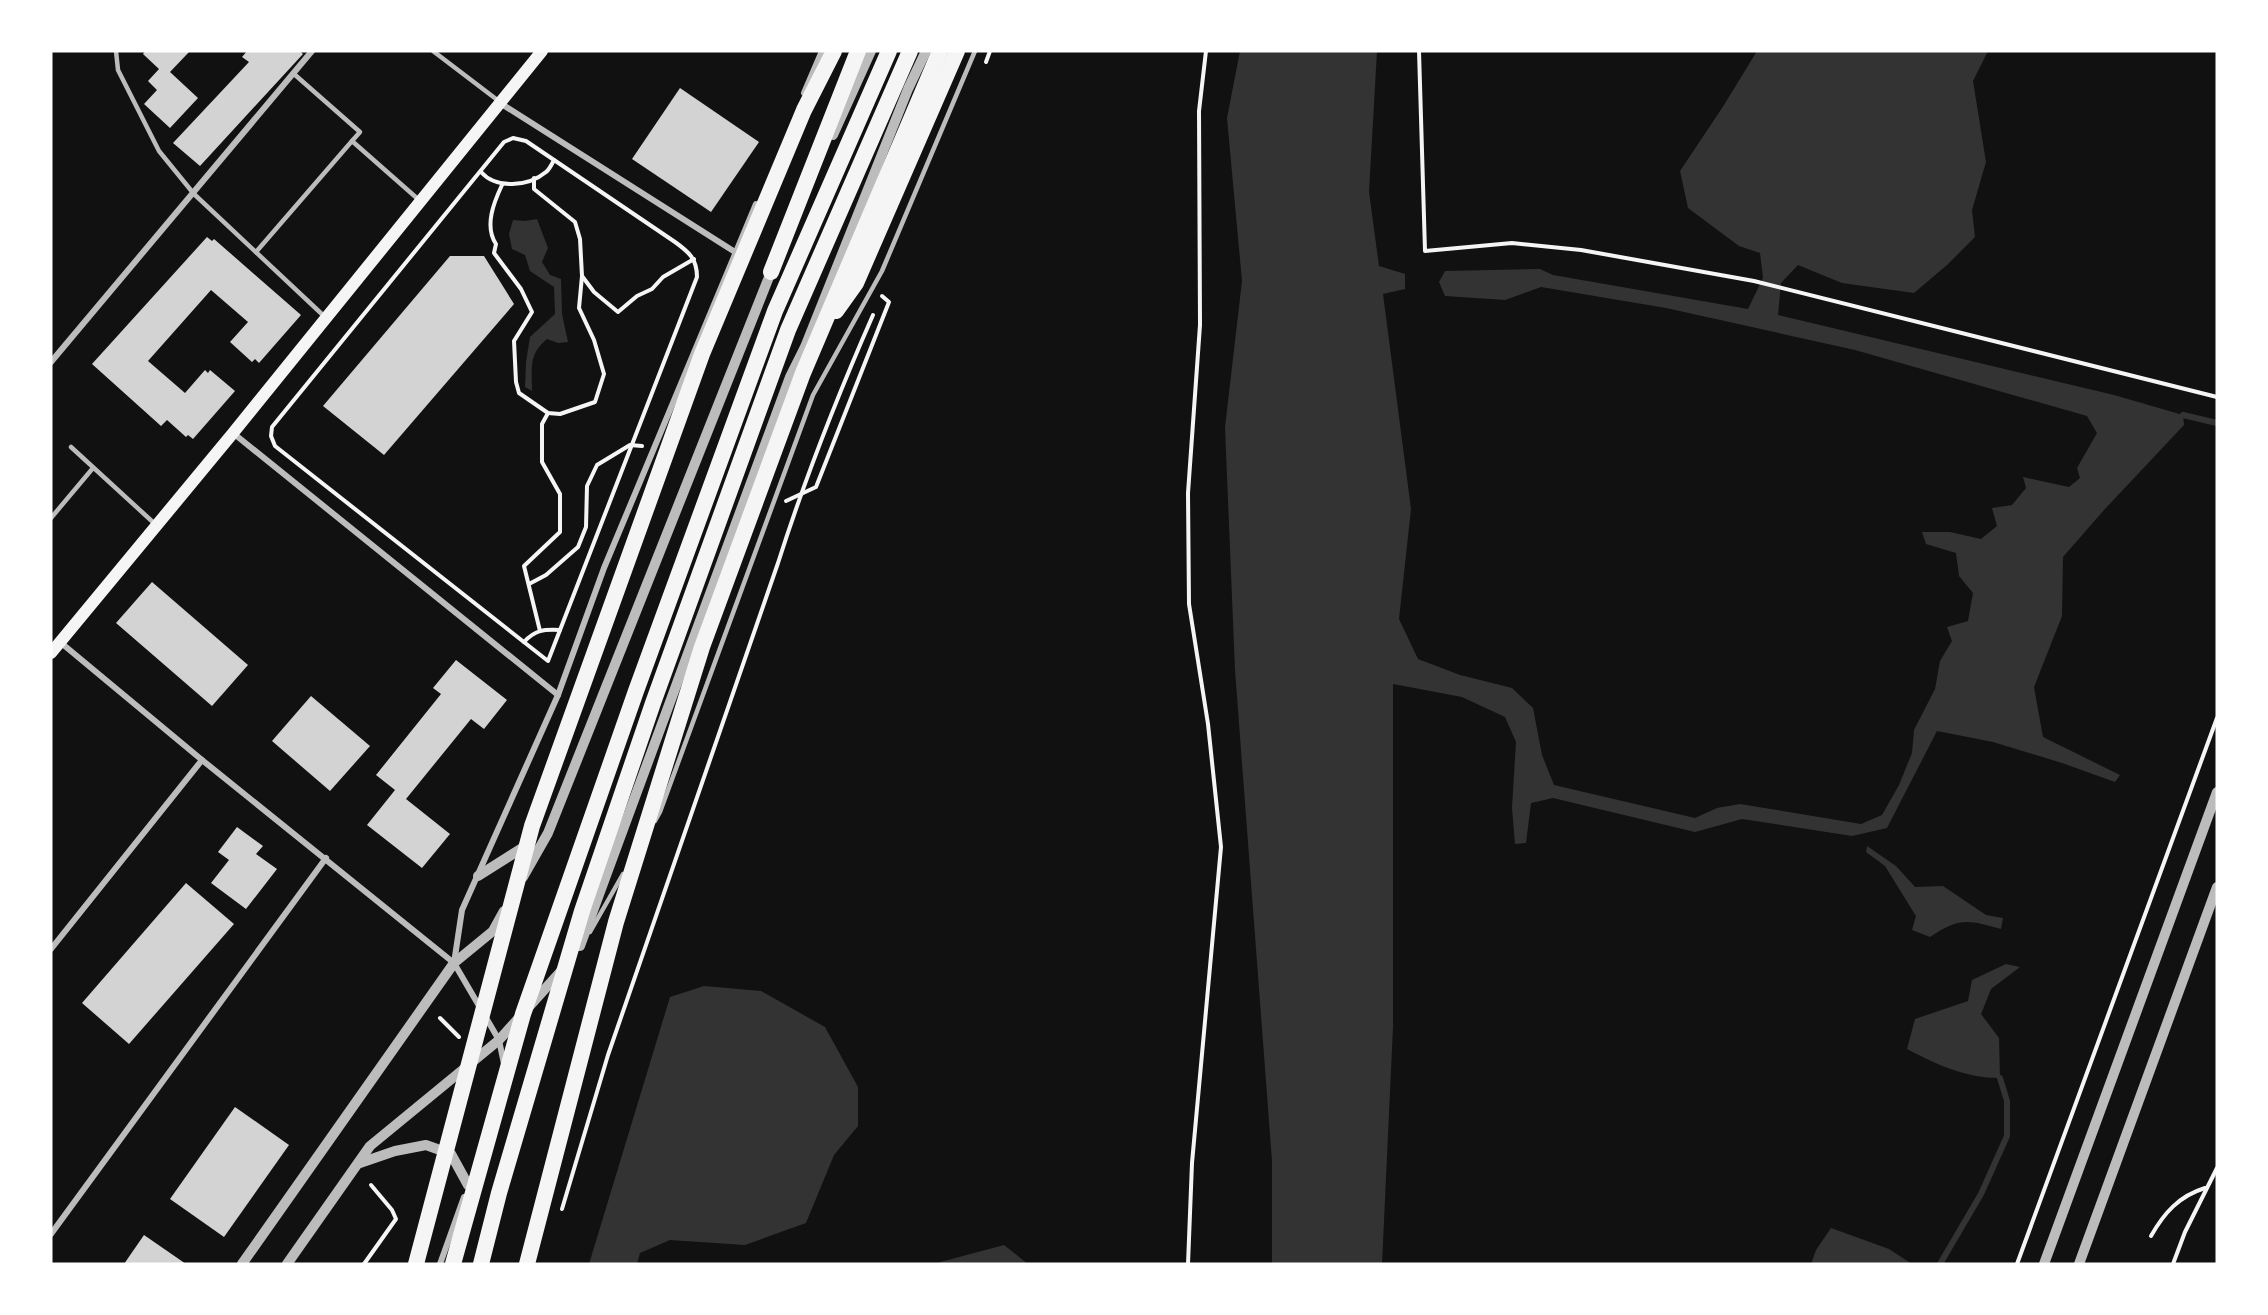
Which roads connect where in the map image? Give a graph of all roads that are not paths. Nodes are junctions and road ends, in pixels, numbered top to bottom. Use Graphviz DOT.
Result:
graph roads {
  1 [pos="116,51"];
  2 [pos="312,51"];
  3 [pos="433,51"];
  4 [pos="542,51"];
  5 [pos="822,51"];
  6 [pos="834,51"];
  7 [pos="858,51"];
  8 [pos="871,51"];
  9 [pos="889,51"];
  10 [pos="910,51"];
  11 [pos="926,51"];
  12 [pos="940,51"];
  13 [pos="957,51"];
  14 [pos="975,51"];
  15 [pos="294,74"];
  16 [pos="500,102"];
  17 [pos="352,141"];
  18 [pos="770,171"];
  19 [pos="194,194"];
  20 [pos="420,201"];
  21 [pos="757,201"];
  22 [pos="256,252"];
  23 [pos="735,252"];
  24 [pos="771,272"];
  25 [pos="325,317"];
  26 [pos="805,347"];
  27 [pos="51,362"];
  28 [pos="233,433"];
  29 [pos="71,447"];
  30 [pos="93,468"];
  31 [pos="51,518"];
  32 [pos="155,524"];
  33 [pos="56,643"];
  34 [pos="51,653"];
  35 [pos="558,695"];
  36 [pos="202,760"];
  37 [pos="2217,792"];
  38 [pos="548,833"];
  39 [pos="326,858"];
  40 [pos="478,876"];
  41 [pos="2217,886"];
  42 [pos="51,949"];
  43 [pos="576,955"];
  44 [pos="454,963"];
  45 [pos="499,1040"];
  46 [pos="360,1163"];
  47 [pos="468,1185"];
  48 [pos="51,1234"];
  49 [pos="242,1264"];
  50 [pos="287,1264"];
  51 [pos="416,1264"];
  52 [pos="440,1264"];
  53 [pos="453,1264"];
  54 [pos="482,1264"];
  55 [pos="527,1264"];
  56 [pos="2044,1264"];
  57 [pos="2079,1264"];
  1 -- 19 [label="lane"];
  2 -- 15 [label="street"];
  3 -- 16 [label="lane"];
  4 -- 16 [label="main road"];
  5 -- 18 [label="street"];
  6 -- 51 [label="highway"];
  7 -- 24 [label="highway"];
  8 -- 24 [label="street"];
  9 -- 53 [label="highway"];
  10 -- 54 [label="highway"];
  11 -- 26 [label="street"];
  12 -- 55 [label="highway"];
  13 -- 26 [label="highway"];
  14 -- 43 [label="lane"];
  15 -- 17 [label="lane"];
  15 -- 19 [label="street"];
  16 -- 20 [label="main road"];
  16 -- 23 [label="street"];
  17 -- 20 [label="lane"];
  17 -- 22 [label="lane"];
  19 -- 22 [label="lane"];
  19 -- 27 [label="street"];
  20 -- 25 [label="main road"];
  21 -- 23 [label="street"];
  22 -- 25 [label="lane"];
  23 -- 35 [label="street"];
  24 -- 38 [label="street"];
  25 -- 28 [label="main road"];
  26 -- 43 [label="street"];
  28 -- 32 [label="main road"];
  28 -- 35 [label="street"];
  29 -- 30 [label="lane"];
  30 -- 31 [label="lane"];
  30 -- 32 [label="lane"];
  32 -- 33 [label="main road"];
  33 -- 34 [label="main road"];
  33 -- 36 [label="street"];
  35 -- 40 [label="street"];
  36 -- 39 [label="street"];
  36 -- 42 [label="street"];
  37 -- 56 [label="street"];
  38 -- 40 [label="street"];
  38 -- 44 [label="street"];
  39 -- 44 [label="street"];
  39 -- 48 [label="street"];
  40 -- 44 [label="street"];
  41 -- 57 [label="street"];
  43 -- 45 [label="street"];
  44 -- 45 [label="street"];
  44 -- 49 [label="street"];
  45 -- 46 [label="street"];
  45 -- 47 [label="street"];
  46 -- 47 [label="street"];
  46 -- 50 [label="street"];
  47 -- 52 [label="street"];
}
